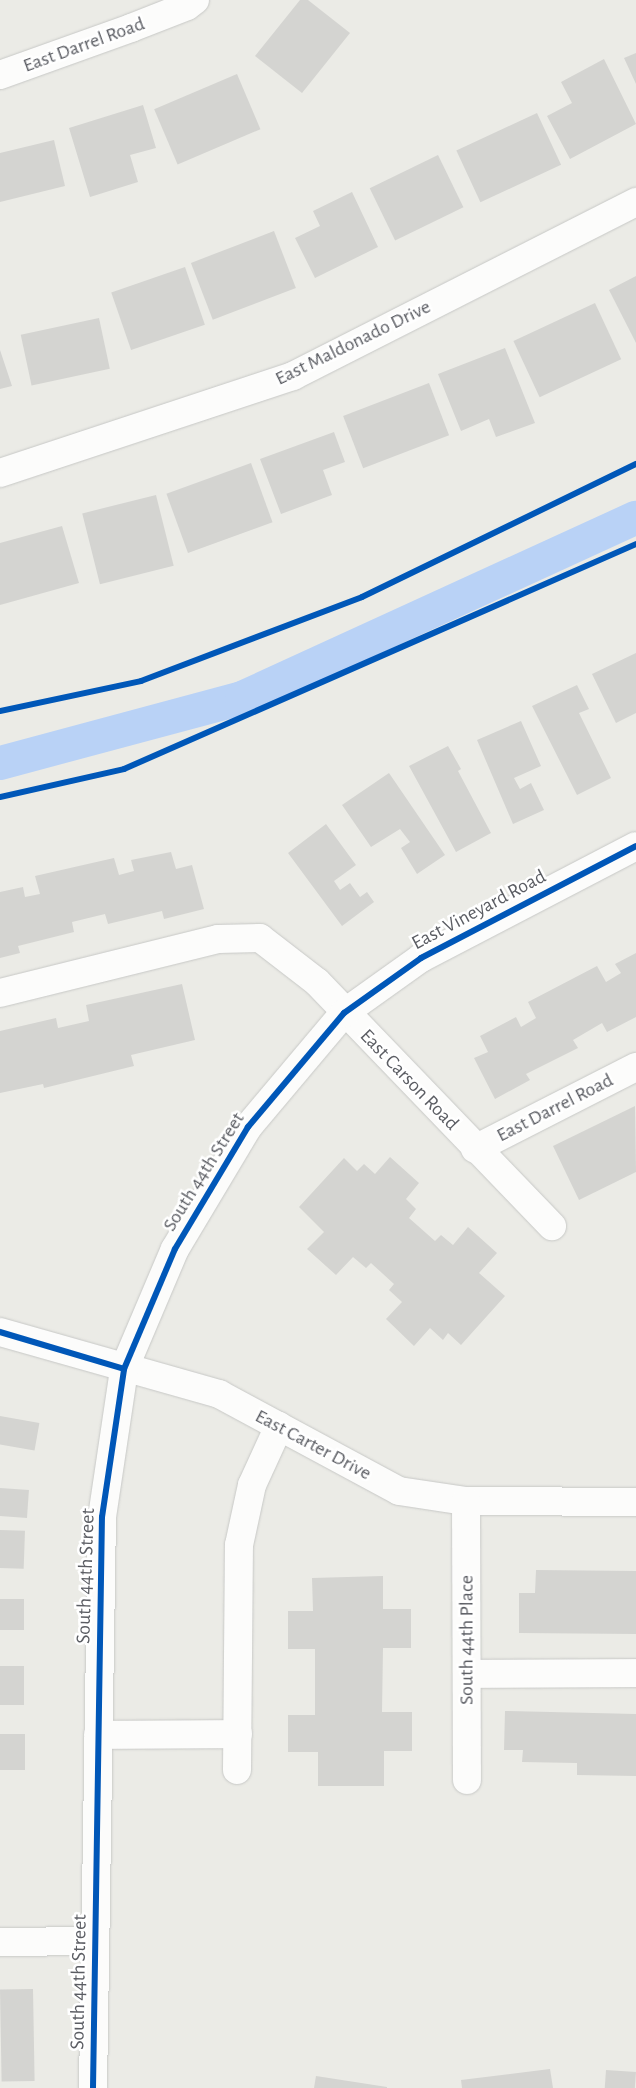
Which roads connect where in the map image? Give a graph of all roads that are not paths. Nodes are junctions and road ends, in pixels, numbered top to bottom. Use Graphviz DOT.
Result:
graph roads {
  1 [pos="195,0"];
  2 [pos="0,75"];
  3 [pos="636,202"];
  4 [pos="0,473"];
  5 [pos="636,846"];
  6 [pos="0,994"];
  7 [pos="344,1013"];
  8 [pos="636,1067"];
  9 [pos="475,1148"];
  10 [pos="552,1226"];
  11 [pos="0,1332"];
  12 [pos="124,1369"];
  13 [pos="279,1426"];
  14 [pos="466,1501"];
  15 [pos="636,1502"];
  16 [pos="636,1673"];
  17 [pos="467,1674"];
  18 [pos="238,1734"];
  19 [pos="98,1735"];
  20 [pos="237,1770"];
  21 [pos="467,1780"];
  22 [pos="95,1941"];
  23 [pos="0,1942"];
  24 [pos="93,2088"];
  1 -- 2 [label="street, East Darrel Road"];
  3 -- 4 [label="street, East Maldonado Drive"];
  5 -- 7 [label="street, East Vineyard Road"];
  6 -- 7 [label="street, East Carson Road"];
  7 -- 9 [label="street, East Carson Road"];
  7 -- 12 [label="street, South 44th Street"];
  8 -- 9 [label="street, East Darrel Road"];
  9 -- 10 [label="street, East Carson Road"];
  11 -- 12 [label="street, East Carter Drive"];
  12 -- 13 [label="street, East Carter Drive"];
  12 -- 19 [label="street, South 44th Street"];
  13 -- 14 [label="street, East Carter Drive"];
  13 -- 18 [label="street"];
  14 -- 15 [label="street, East Carter Drive"];
  14 -- 17 [label="street, South 44th Place"];
  16 -- 17 [label="street"];
  17 -- 21 [label="street, South 44th Place"];
  18 -- 19 [label="street"];
  18 -- 20 [label="street"];
  19 -- 22 [label="street, South 44th Street"];
  22 -- 23 [label="street"];
  22 -- 24 [label="street, South 44th Street"];
}
